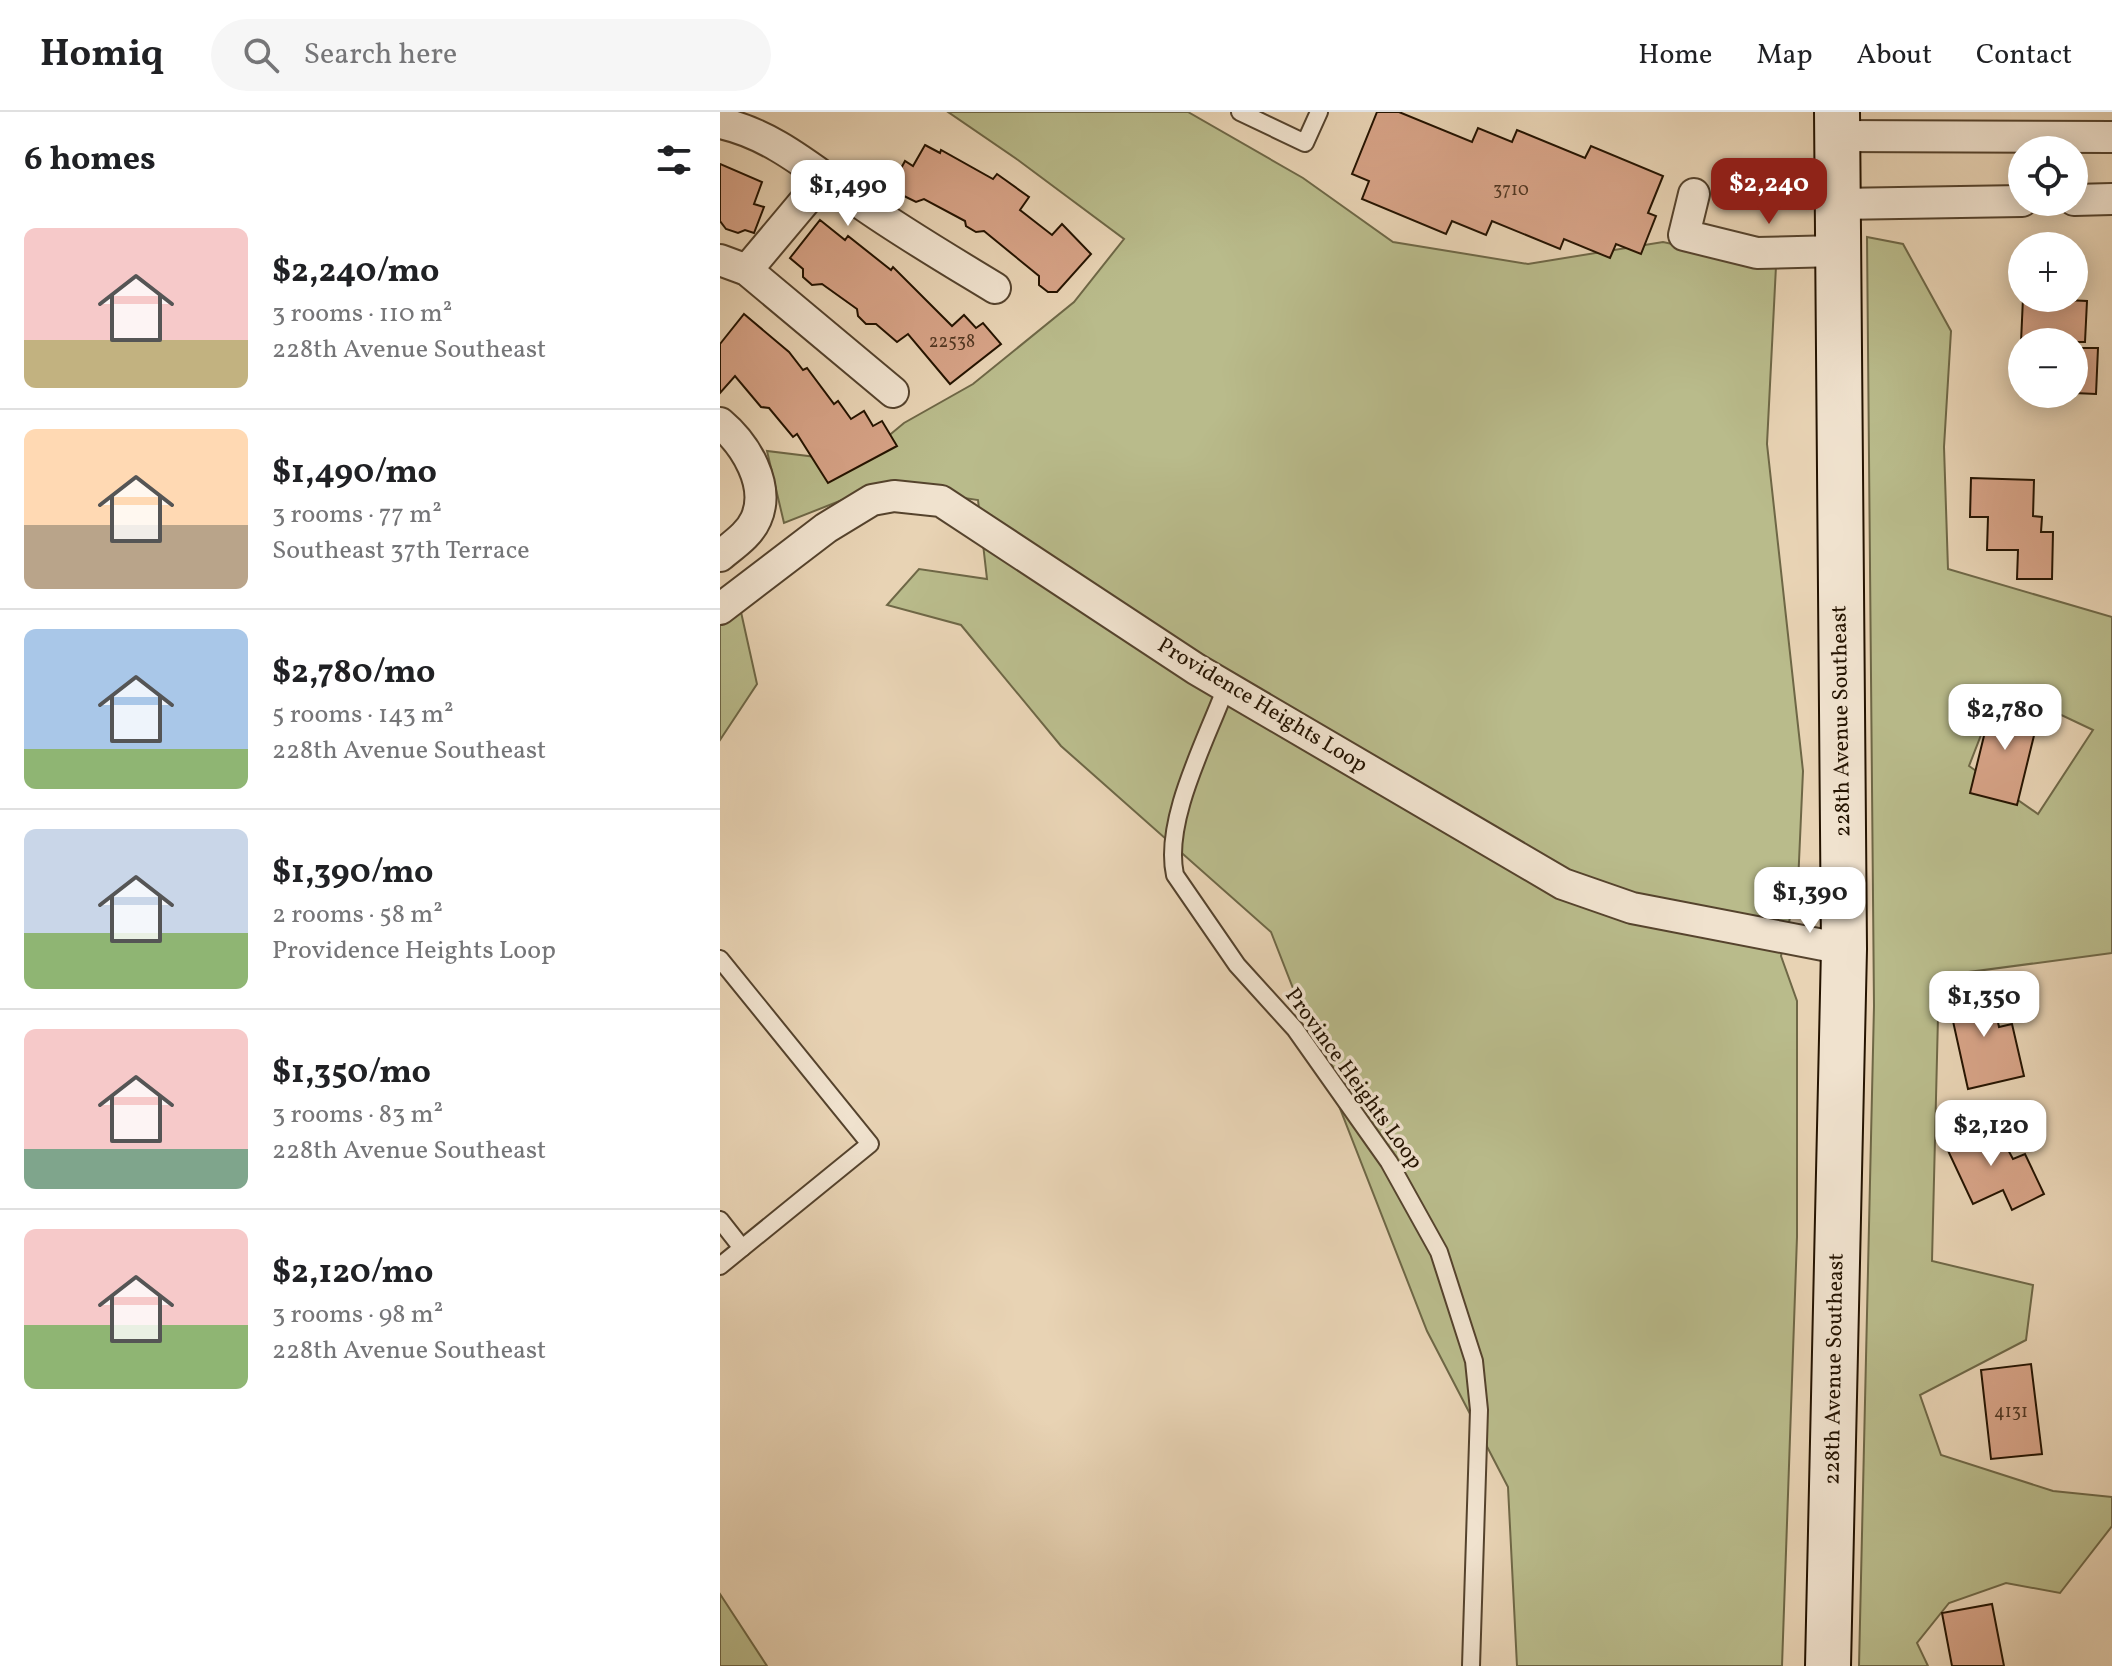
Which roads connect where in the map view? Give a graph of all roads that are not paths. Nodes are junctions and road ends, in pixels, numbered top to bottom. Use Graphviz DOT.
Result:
graph roads {
  1 [pos="1240,112"];
  2 [pos="1319,112"];
  3 [pos="720,123"];
  4 [pos="1837,124"];
  5 [pos="2112,137"];
  6 [pos="825,177"];
  7 [pos="1694,194"];
  8 [pos="2112,199"];
  9 [pos="2088,200"];
  10 [pos="2008,201"];
  11 [pos="1838,204"];
  12 [pos="1838,251"];
  13 [pos="734,265"];
  14 [pos="995,288"];
  15 [pos="893,392"];
  16 [pos="720,423"];
  17 [pos="720,556"];
  18 [pos="720,609"];
  19 [pos="1226,687"];
  20 [pos="1844,949"];
  21 [pos="720,959"];
  22 [pos="720,1220"];
  23 [pos="742,1248"];
  24 [pos="720,1266"];
  25 [pos="1471,1666"];
  26 [pos="1828,1666"];
  1 -- 2 [label="lane"];
  3 -- 6 [label="street"];
  4 -- 5 [label="street"];
  4 -- 11 [label="main road, 228th Avenue Southeast"];
  6 -- 13 [label="street"];
  6 -- 14 [label="street"];
  7 -- 12 [label="street"];
  8 -- 9 [label="street"];
  10 -- 11 [label="street"];
  11 -- 12 [label="main road, 228th Avenue Southeast"];
  12 -- 20 [label="main road, 228th Avenue Southeast"];
  13 -- 15 [label="street"];
  16 -- 17 [label="street"];
  18 -- 19 [label="street, Providence Heights Loop"];
  19 -- 20 [label="street, Providence Heights Loop"];
  19 -- 25 [label="lane, Province Heights Loop"];
  20 -- 26 [label="main road, 228th Avenue Southeast"];
  21 -- 23 [label="lane"];
  22 -- 23 [label="lane"];
  23 -- 24 [label="lane"];
}
